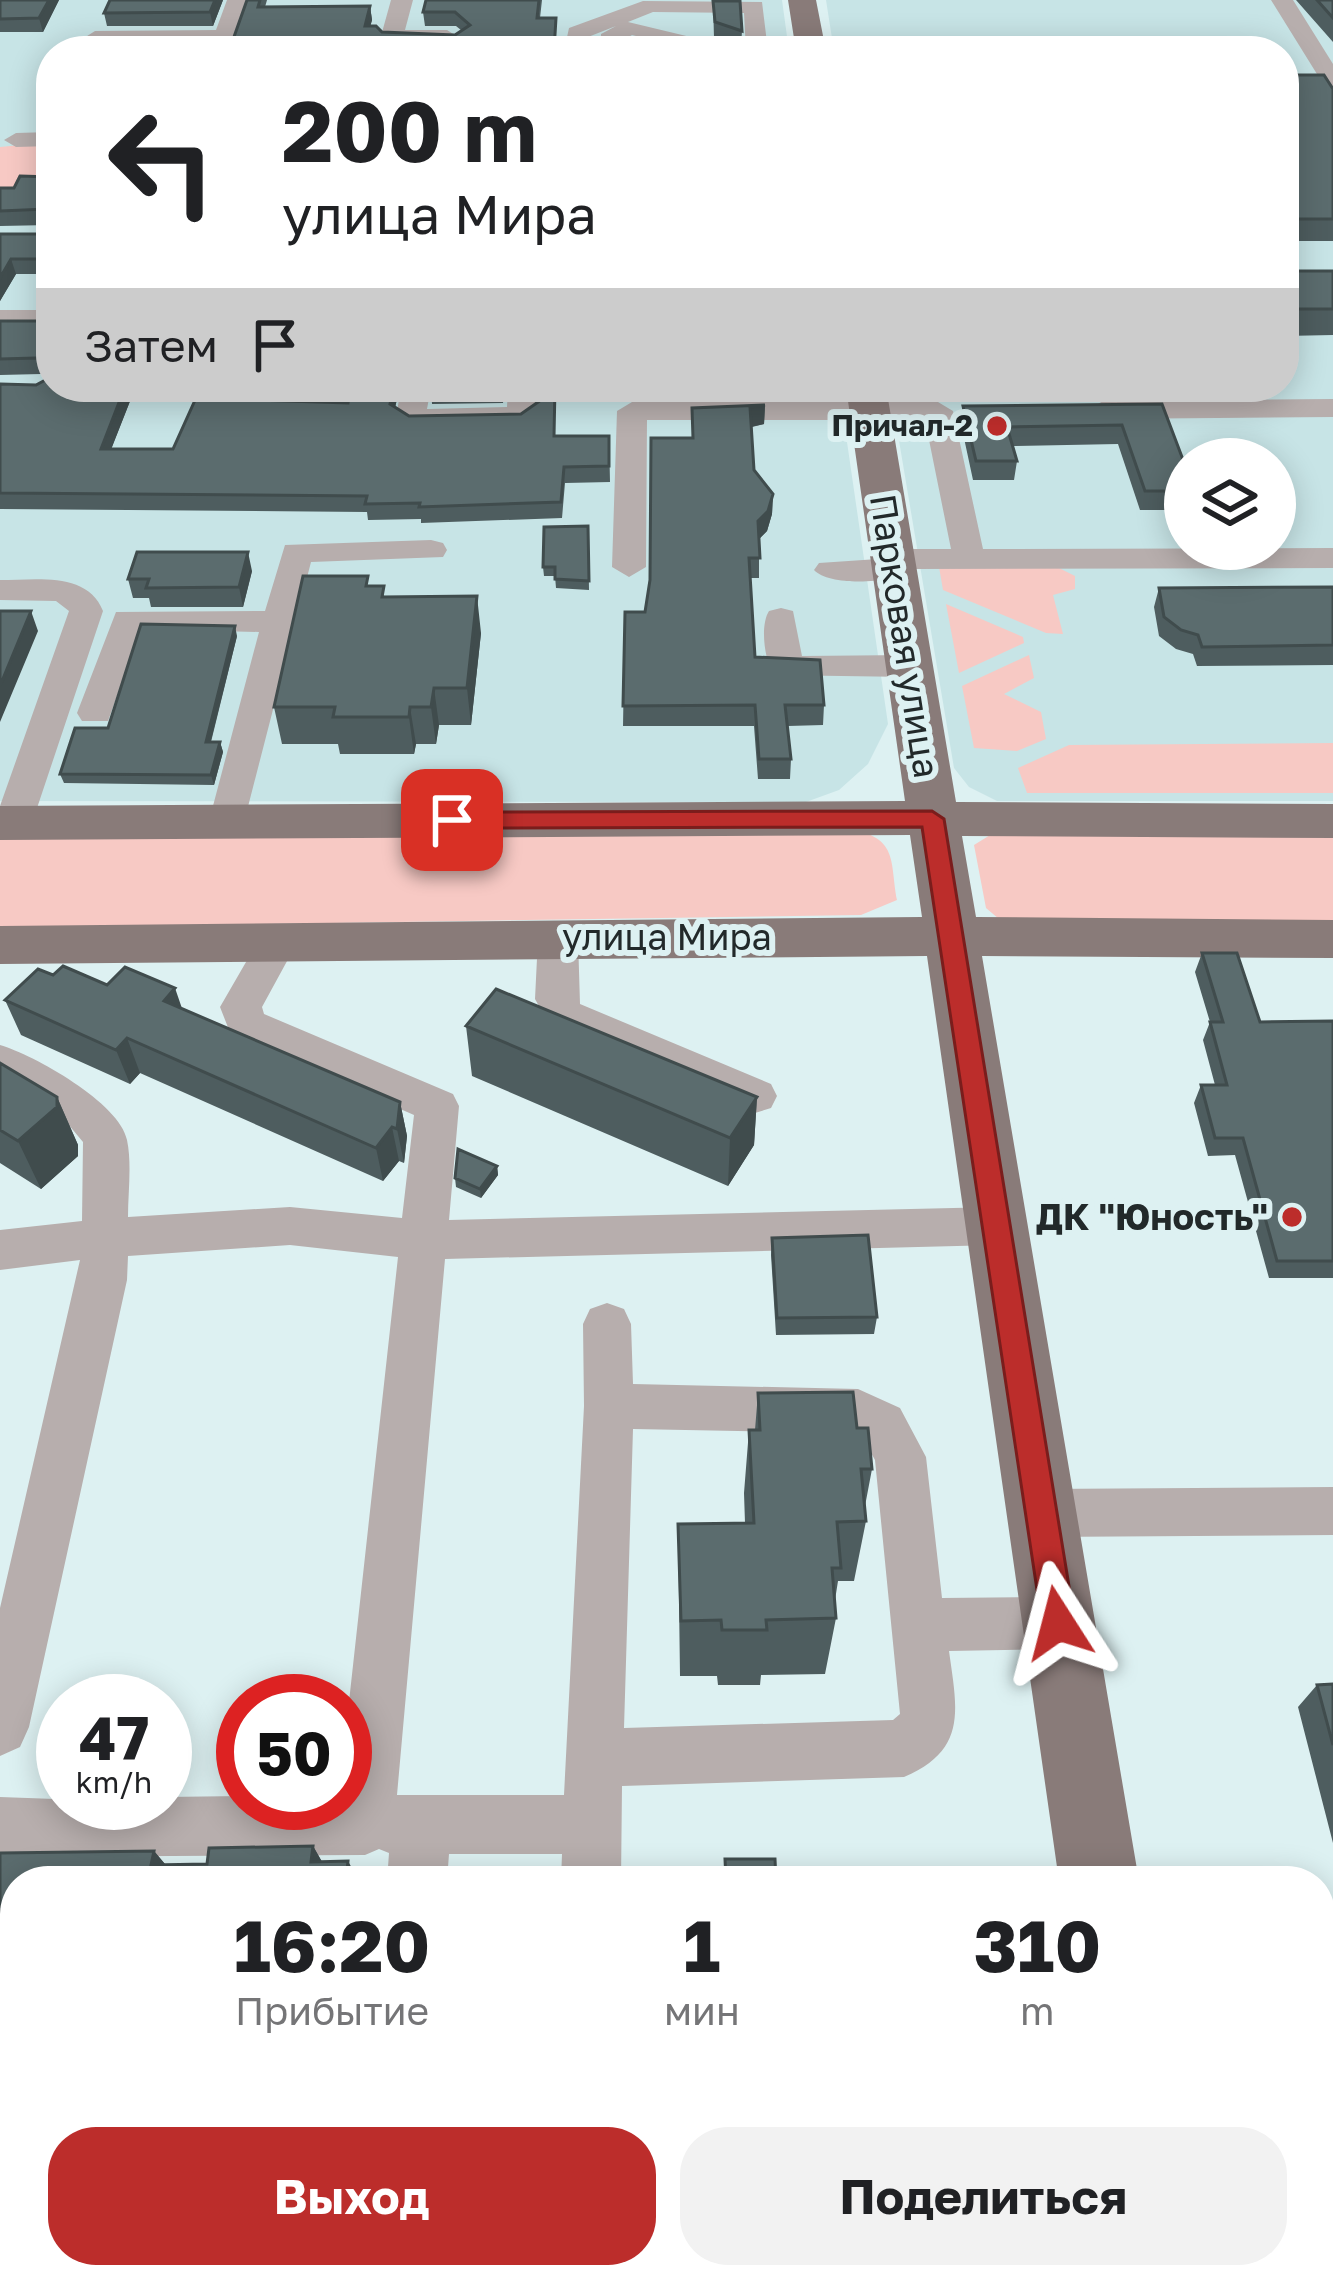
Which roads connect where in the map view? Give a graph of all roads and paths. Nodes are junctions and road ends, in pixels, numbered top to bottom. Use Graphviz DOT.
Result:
graph roads {
  1 [pos="238,0"];
  2 [pos="402,0"];
  3 [pos="802,0"];
  4 [pos="1282,0"];
  5 [pos="651,3"];
  6 [pos="629,28"];
  7 [pos="224,36"];
  8 [pos="392,36"];
  9 [pos="578,36"];
  10 [pos="615,36"];
  11 [pos="661,36"];
  12 [pos="756,36"];
  13 [pos="808,36"];
  14 [pos="1309,43"];
  15 [pos="1333,82"];
  16 [pos="36,139"];
  17 [pos="16,140"];
  18 [pos="0,318"];
  19 [pos="36,319"];
  20 [pos="414,402"];
  21 [pos="522,402"];
  22 [pos="809,402"];
  23 [pos="868,402"];
  24 [pos="944,403"];
  25 [pos="1333,408"];
  26 [pos="1078,410"];
  27 [pos="431,550"];
  28 [pos="1333,558"];
  29 [pos="969,560"];
  30 [pos="894,564"];
  31 [pos="629,567"];
  32 [pos="831,569"];
  33 [pos="0,590"];
  34 [pos="781,617"];
  35 [pos="279,622"];
  36 [pos="909,666"];
  37 [pos="95,713"];
  38 [pos="9,808"];
  39 [pos="932,819"];
  40 [pos="228,821"];
  41 [pos="1333,821"];
  42 [pos="558,938"];
  43 [pos="951,938"];
  44 [pos="1333,939"];
  45 [pos="278,941"];
  46 [pos="0,944"];
  47 [pos="0,1061"];
  48 [pos="755,1096"];
  49 [pos="996,1226"];
  50 [pos="105,1238"];
  51 [pos="424,1240"];
  52 [pos="0,1250"];
  53 [pos="607,1324"];
  54 [pos="608,1406"];
  55 [pos="1333,1511"];
  56 [pos="1041,1514"];
  57 [pos="1058,1623"];
  58 [pos="919,1625"];
  59 [pos="0,1727"];
  60 [pos="594,1758"];
  61 [pos="0,1827"];
  62 [pos="401,1844"];
  63 [pos="591,1852"];
  64 [pos="1097,1866"];
  1 -- 7 [label="lane"];
  2 -- 8 [label="lane"];
  3 -- 13 [label="main road"];
  4 -- 14 [label="lane"];
  5 -- 6 [label="lane"];
  5 -- 9 [label="lane"];
  5 -- 12 [label="lane"];
  6 -- 10 [label="lane"];
  6 -- 11 [label="lane"];
  14 -- 15 [label="lane"];
  16 -- 17 [label="lane"];
  18 -- 19 [label="lane"];
  20 -- 21 [label="lane"];
  22 -- 31 [label="lane"];
  23 -- 30 [label="main road, Парковая улица"];
  24 -- 29 [label="lane"];
  25 -- 26 [label="lane"];
  27 -- 35 [label="lane"];
  28 -- 29 [label="lane"];
  29 -- 30 [label="lane"];
  30 -- 32 [label="lane"];
  30 -- 36 [label="main road, Парковая улица"];
  33 -- 38 [label="lane"];
  34 -- 36 [label="lane"];
  35 -- 37 [label="lane"];
  35 -- 40 [label="lane"];
  36 -- 39 [label="main road, Парковая улица"];
  38 -- 40 [label="main road"];
  39 -- 40 [label="main road"];
  39 -- 41 [label="main road"];
  39 -- 43 [label="main road, Парковая улица"];
  42 -- 43 [label="main road, улица Мира"];
  42 -- 45 [label="main road, улица Мира"];
  42 -- 48 [label="lane"];
  43 -- 44 [label="main road, улица Мира"];
  43 -- 49 [label="main road, Парковая улица"];
  45 -- 46 [label="main road, улица Мира"];
  45 -- 51 [label="lane"];
  47 -- 50 [label="lane"];
  49 -- 51 [label="lane"];
  49 -- 56 [label="main road, Парковая улица"];
  50 -- 51 [label="lane"];
  50 -- 52 [label="lane"];
  50 -- 59 [label="lane"];
  51 -- 62 [label="lane"];
  53 -- 54 [label="lane"];
  54 -- 58 [label="lane"];
  54 -- 60 [label="lane"];
  55 -- 56 [label="lane"];
  56 -- 57 [label="main road, Парковая улица"];
  57 -- 58 [label="lane"];
  57 -- 64 [label="main road, Парковая улица"];
  58 -- 60 [label="lane"];
  60 -- 63 [label="lane"];
  61 -- 62 [label="lane"];
  62 -- 63 [label="lane"];
}
